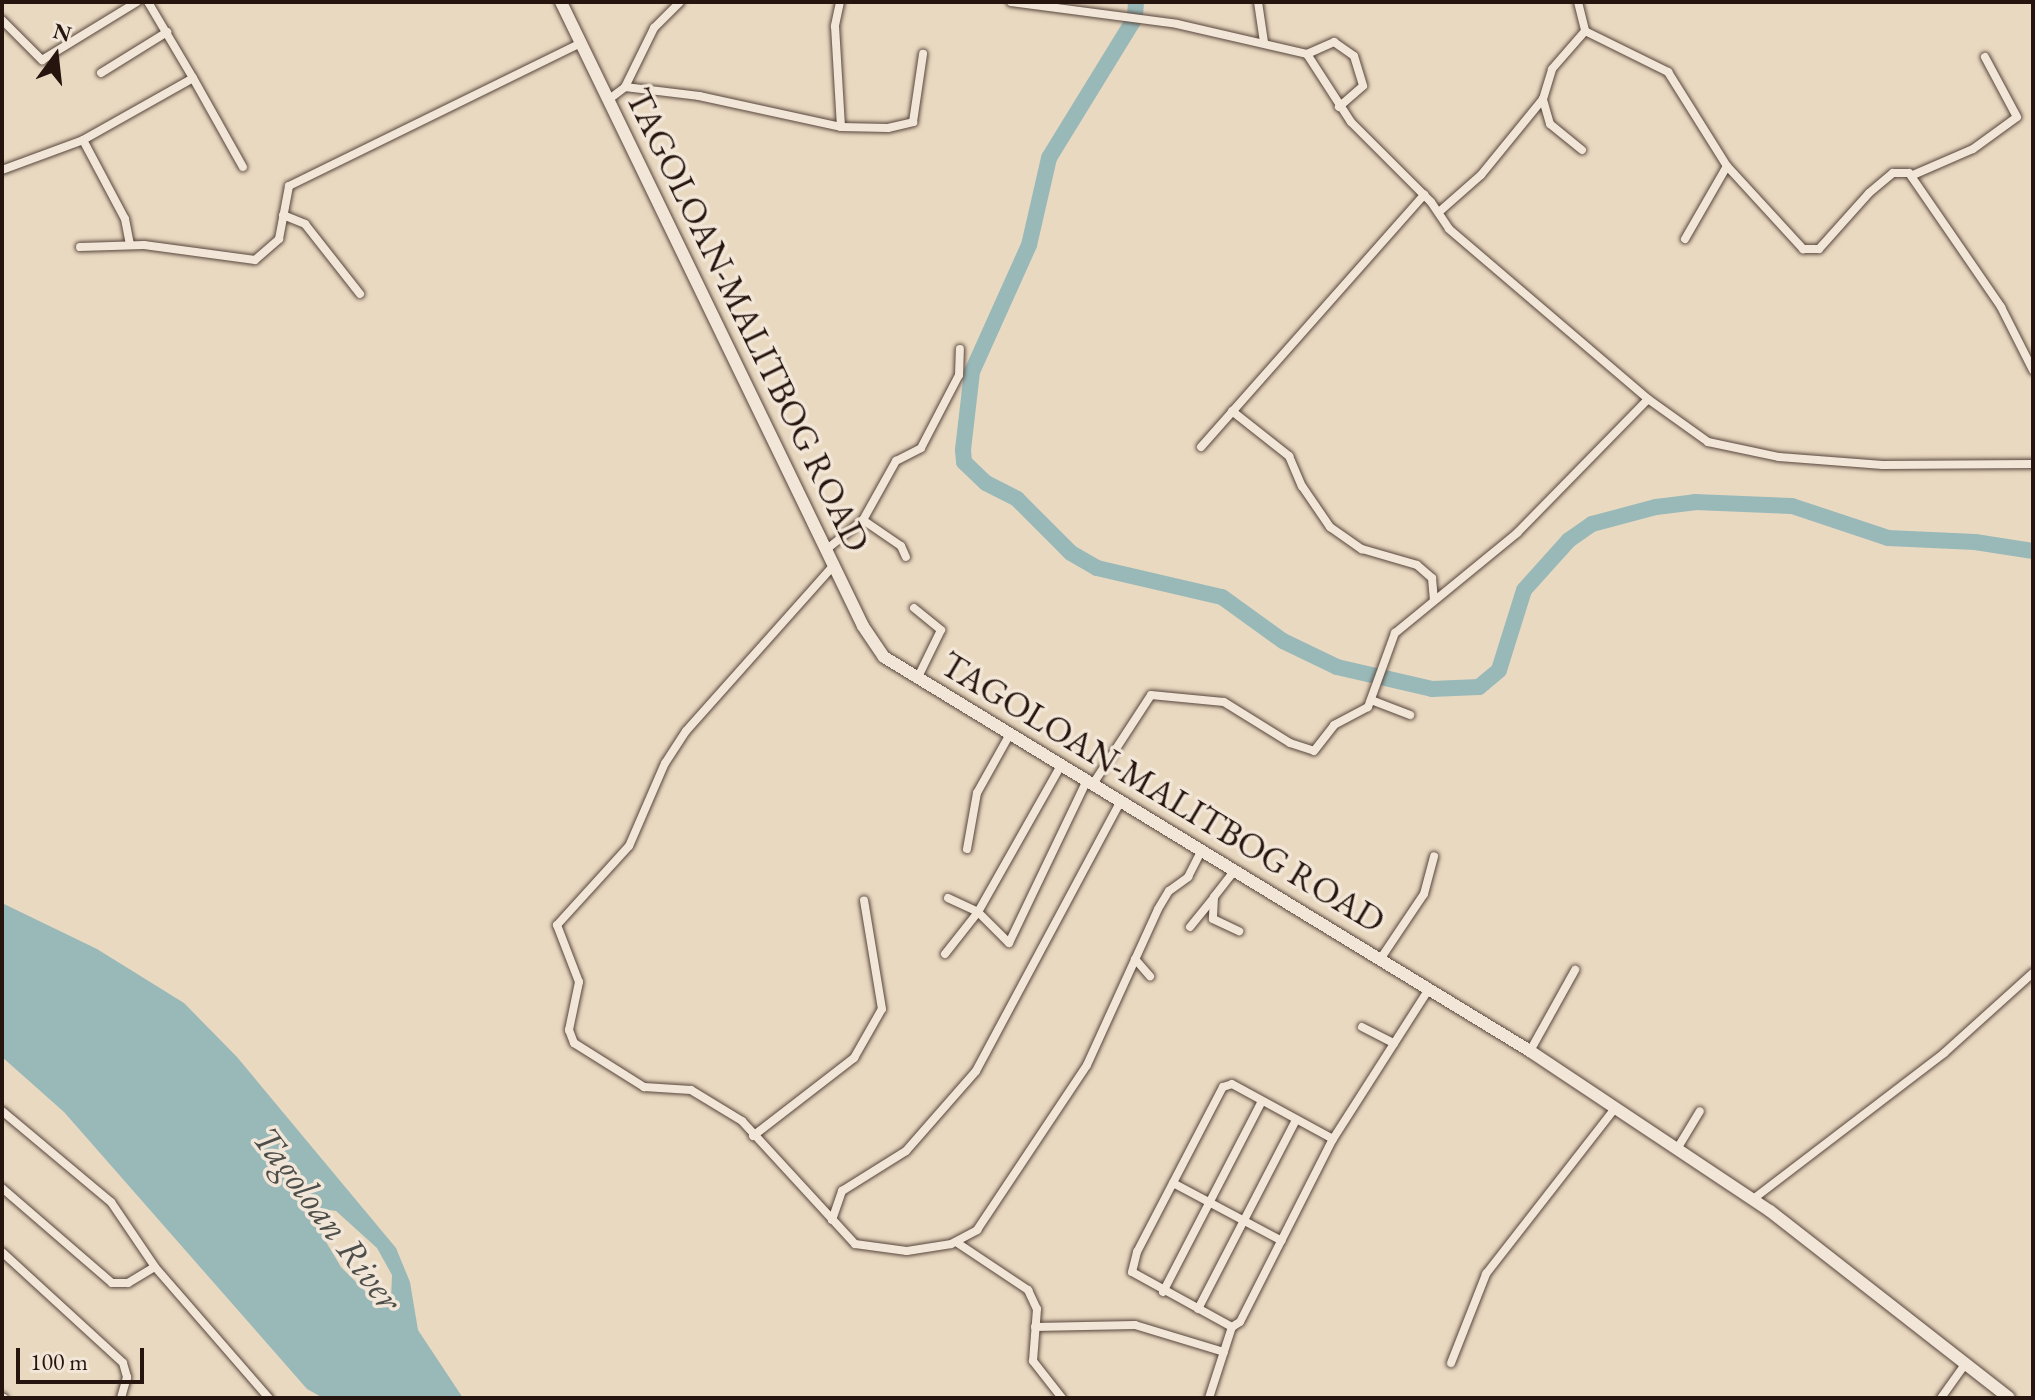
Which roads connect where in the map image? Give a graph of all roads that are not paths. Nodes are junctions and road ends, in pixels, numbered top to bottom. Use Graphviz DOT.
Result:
graph roads {
  1 [pos="137,2"];
  2 [pos="148,2"];
  3 [pos="561,2"];
  4 [pos="680,2"];
  5 [pos="840,2"];
  6 [pos="1011,2"];
  7 [pos="1258,2"];
  8 [pos="1578,2"];
  9 [pos="2,20"];
  10 [pos="1585,31"];
  11 [pos="167,32"];
  12 [pos="1264,42"];
  13 [pos="581,43"];
  14 [pos="923,54"];
  15 [pos="1307,54"];
  16 [pos="1985,57"];
  17 [pos="101,73"];
  18 [pos="193,78"];
  19 [pos="625,87"];
  20 [pos="1543,99"];
  21 [pos="608,100"];
  22 [pos="1339,107"];
  23 [pos="841,127"];
  24 [pos="83,140"];
  25 [pos="1582,150"];
  26 [pos="1727,166"];
  27 [pos="243,167"];
  28 [pos="2,170"];
  29 [pos="1913,175"];
  30 [pos="1424,195"];
  31 [pos="1439,212"];
  32 [pos="283,215"];
  33 [pos="1685,239"];
  34 [pos="130,245"];
  35 [pos="80,247"];
  36 [pos="360,294"];
  37 [pos="960,349"];
  38 [pos="2033,370"];
  39 [pos="1648,399"];
  40 [pos="1232,411"];
  41 [pos="1201,447"];
  42 [pos="2033,464"];
  43 [pos="863,520"];
  44 [pos="827,549"];
  45 [pos="906,557"];
  46 [pos="834,565"];
  47 [pos="1434,600"];
  48 [pos="914,608"];
  49 [pos="917,680"];
  50 [pos="1371,700"];
  51 [pos="1410,715"];
  52 [pos="1010,734"];
  53 [pos="1061,765"];
  54 [pos="1089,783"];
  55 [pos="1121,801"];
  56 [pos="967,849"];
  57 [pos="1202,850"];
  58 [pos="1434,856"];
  59 [pos="1235,870"];
  60 [pos="1214,897"];
  61 [pos="948,898"];
  62 [pos="864,900"];
  63 [pos="978,912"];
  64 [pos="1190,927"];
  65 [pos="1239,931"];
  66 [pos="945,954"];
  67 [pos="1381,958"];
  68 [pos="1135,959"];
  69 [pos="1575,970"];
  70 [pos="2033,973"];
  71 [pos="1150,976"];
  72 [pos="1429,989"];
  73 [pos="1362,1027"];
  74 [pos="1394,1043"];
  75 [pos="1530,1051"];
  76 [pos="1262,1101"];
  77 [pos="1615,1108"];
  78 [pos="2,1111"];
  79 [pos="1700,1111"];
  80 [pos="1296,1120"];
  81 [pos="753,1136"];
  82 [pos="1333,1139"];
  83 [pos="1677,1149"];
  84 [pos="1173,1183"];
  85 [pos="2,1188"];
  86 [pos="1752,1200"];
  87 [pos="1209,1203"];
  88 [pos="832,1220"];
  89 [pos="1243,1222"];
  90 [pos="1282,1241"];
  91 [pos="956,1242"];
  92 [pos="2,1252"];
  93 [pos="155,1267"];
  94 [pos="1163,1292"];
  95 [pos="1198,1309"];
  96 [pos="1035,1327"];
  97 [pos="1232,1327"];
  98 [pos="1224,1352"];
  99 [pos="1451,1363"];
  100 [pos="1966,1363"];
  101 [pos="121,1398"];
  102 [pos="269,1398"];
  103 [pos="1062,1398"];
  104 [pos="1209,1398"];
  105 [pos="1941,1398"];
  106 [pos="2009,1398"];
  1 -- 9 [label="street"];
  2 -- 11 [label="street"];
  3 -- 13 [label="main road, TAGOLOAN-MALITBOG ROAD"];
  4 -- 19 [label="street"];
  5 -- 23 [label="street"];
  6 -- 12 [label="street"];
  7 -- 12 [label="street"];
  8 -- 10 [label="street"];
  10 -- 20 [label="street"];
  10 -- 26 [label="street"];
  11 -- 17 [label="street"];
  11 -- 18 [label="street"];
  12 -- 15 [label="street"];
  13 -- 21 [label="main road, TAGOLOAN-MALITBOG ROAD"];
  13 -- 32 [label="street"];
  14 -- 23 [label="street"];
  15 -- 22 [label="street"];
  15 -- 22 [label="street"];
  16 -- 29 [label="street"];
  18 -- 24 [label="street"];
  18 -- 27 [label="street"];
  19 -- 21 [label="street"];
  19 -- 23 [label="street"];
  20 -- 25 [label="street"];
  20 -- 31 [label="street"];
  21 -- 44 [label="main road, TAGOLOAN-MALITBOG ROAD"];
  22 -- 30 [label="street"];
  24 -- 28 [label="street"];
  24 -- 34 [label="street"];
  26 -- 29 [label="street"];
  26 -- 33 [label="street"];
  29 -- 38 [label="street"];
  30 -- 31 [label="street"];
  30 -- 40 [label="street"];
  31 -- 39 [label="street"];
  32 -- 34 [label="street"];
  32 -- 36 [label="street"];
  34 -- 35 [label="street"];
  37 -- 43 [label="street"];
  39 -- 42 [label="street"];
  39 -- 47 [label="street"];
  40 -- 41 [label="street"];
  40 -- 47 [label="street"];
  43 -- 44 [label="street"];
  43 -- 45 [label="street"];
  44 -- 46 [label="main road, TAGOLOAN-MALITBOG ROAD"];
  46 -- 49 [label="main road, TAGOLOAN-MALITBOG ROAD"];
  46 -- 81 [label="street"];
  47 -- 50 [label="street"];
  48 -- 49 [label="street"];
  49 -- 52 [label="main road, TAGOLOAN-MALITBOG ROAD"];
  50 -- 51 [label="street"];
  50 -- 54 [label="street"];
  52 -- 53 [label="main road, TAGOLOAN-MALITBOG ROAD"];
  52 -- 56 [label="street"];
  53 -- 54 [label="main road, TAGOLOAN-MALITBOG ROAD"];
  53 -- 63 [label="street"];
  54 -- 55 [label="main road, TAGOLOAN-MALITBOG ROAD"];
  54 -- 63 [label="street"];
  55 -- 57 [label="main road, TAGOLOAN-MALITBOG ROAD"];
  55 -- 88 [label="street"];
  57 -- 59 [label="main road, TAGOLOAN-MALITBOG ROAD"];
  57 -- 68 [label="street"];
  58 -- 67 [label="street"];
  59 -- 60 [label="street"];
  59 -- 67 [label="main road, TAGOLOAN-MALITBOG ROAD"];
  60 -- 64 [label="street"];
  60 -- 65 [label="street"];
  61 -- 63 [label="street"];
  62 -- 81 [label="street"];
  63 -- 66 [label="street"];
  67 -- 72 [label="main road, TAGOLOAN-MALITBOG ROAD"];
  68 -- 71 [label="street"];
  68 -- 91 [label="street"];
  69 -- 75 [label="street"];
  70 -- 86 [label="street"];
  72 -- 74 [label="street"];
  72 -- 75 [label="main road, TAGOLOAN-MALITBOG ROAD"];
  73 -- 74 [label="street"];
  74 -- 82 [label="street"];
  75 -- 77 [label="main road, TAGOLOAN-MALITBOG ROAD"];
  76 -- 80 [label="street"];
  76 -- 84 [label="street"];
  76 -- 87 [label="street"];
  77 -- 83 [label="main road, TAGOLOAN-MALITBOG ROAD"];
  77 -- 99 [label="street"];
  78 -- 93 [label="street"];
  79 -- 83 [label="street"];
  80 -- 82 [label="street"];
  80 -- 89 [label="street"];
  81 -- 88 [label="street"];
  82 -- 90 [label="street"];
  83 -- 86 [label="main road, TAGOLOAN-MALITBOG ROAD"];
  84 -- 87 [label="street"];
  84 -- 94 [label="street"];
  85 -- 93 [label="street"];
  86 -- 100 [label="main road, TAGOLOAN-MALITBOG ROAD"];
  87 -- 89 [label="street"];
  87 -- 94 [label="street"];
  88 -- 91 [label="street"];
  89 -- 90 [label="street"];
  89 -- 95 [label="street"];
  90 -- 97 [label="street"];
  91 -- 96 [label="street"];
  92 -- 101 [label="street"];
  93 -- 102 [label="street"];
  94 -- 95 [label="street"];
  95 -- 97 [label="street"];
  96 -- 98 [label="street"];
  96 -- 103 [label="street"];
  97 -- 98 [label="street"];
  98 -- 104 [label="street"];
  100 -- 105 [label="street"];
  100 -- 106 [label="main road, TAGOLOAN-MALITBOG ROAD"];
}
